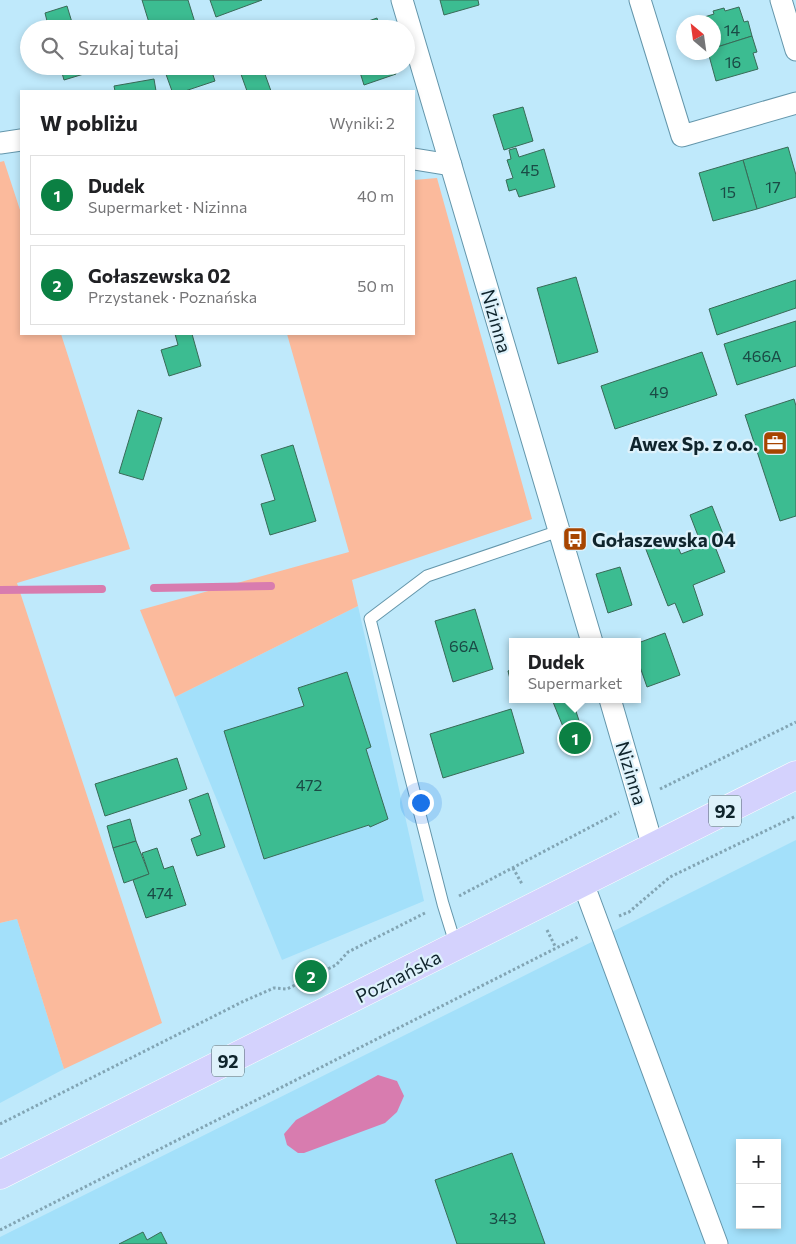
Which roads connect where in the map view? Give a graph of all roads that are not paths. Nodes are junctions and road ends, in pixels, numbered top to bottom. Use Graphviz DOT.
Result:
graph roads {
  1 [pos="402,0"];
  2 [pos="640,0"];
  3 [pos="781,0"];
  4 [pos="408,20"];
  5 [pos="415,44"];
  6 [pos="796,50"];
  7 [pos="796,103"];
  8 [pos="20,140"];
  9 [pos="0,143"];
  10 [pos="415,159"];
  11 [pos="451,164"];
  12 [pos="558,531"];
  13 [pos="591,638"];
  14 [pos="611,703"];
  15 [pos="796,775"];
  16 [pos="653,847"];
  17 [pos="583,883"];
  18 [pos="456,947"];
  19 [pos="0,1175"];
  20 [pos="717,1244"];
  1 -- 4 [label="street, Nizinna"];
  2 -- 7 [label="street"];
  3 -- 6 [label="street"];
  5 -- 11 [label="street, Nizinna"];
  8 -- 9 [label="street"];
  10 -- 11 [label="street"];
  11 -- 12 [label="street, Nizinna"];
  12 -- 13 [label="street, Nizinna"];
  12 -- 18 [label="lane"];
  14 -- 16 [label="street, Nizinna"];
  15 -- 16 [label="main road, Poznańska / 92"];
  16 -- 17 [label="main road, Poznańska / 92"];
  17 -- 18 [label="main road, Poznańska / 92"];
  17 -- 20 [label="street"];
  18 -- 19 [label="main road, Poznańska / 92"];
}
